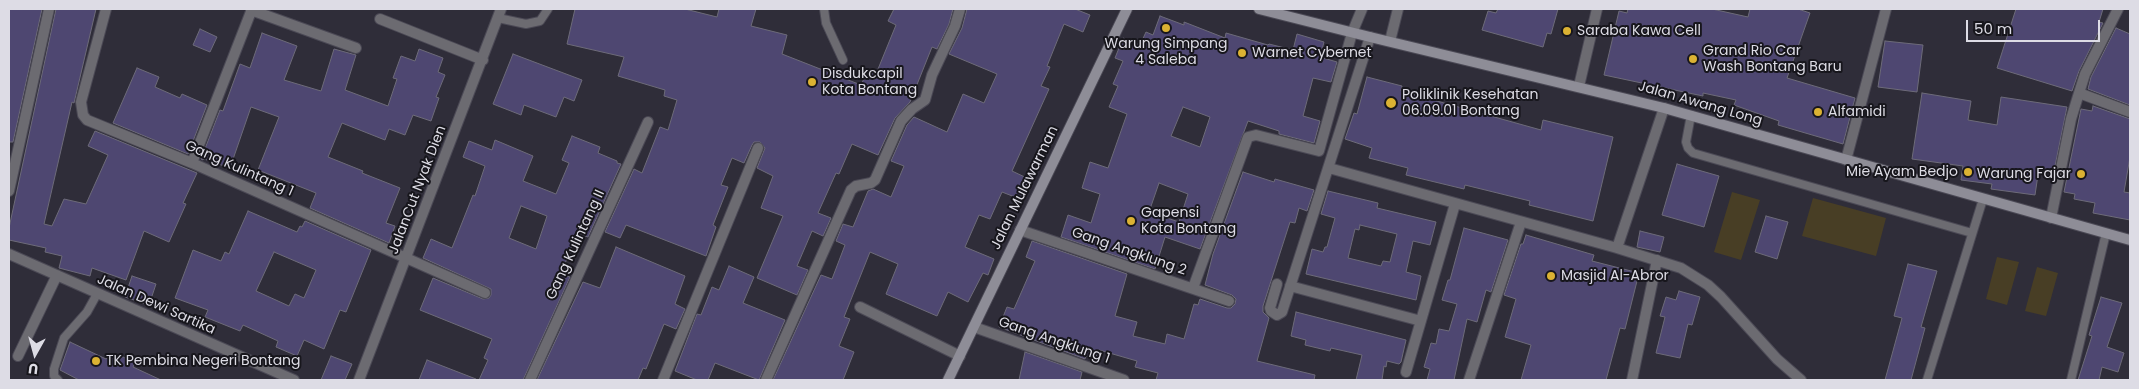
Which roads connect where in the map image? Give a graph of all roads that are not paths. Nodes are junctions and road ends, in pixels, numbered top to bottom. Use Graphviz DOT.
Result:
graph roads {
  1 [pos="49,9"];
  2 [pos="106,9"];
  3 [pos="252,9"];
  4 [pos="548,9"];
  5 [pos="824,9"];
  6 [pos="960,9"];
  7 [pos="1127,9"];
  8 [pos="1259,9"];
  9 [pos="1362,9"];
  10 [pos="1398,9"];
  11 [pos="1597,9"];
  12 [pos="1886,9"];
  13 [pos="2118,9"];
  14 [pos="500,13"];
  15 [pos="380,19"];
  16 [pos="1352,33"];
  17 [pos="1370,37"];
  18 [pos="1390,41"];
  19 [pos="356,48"];
  20 [pos="484,60"];
  21 [pos="843,60"];
  22 [pos="1579,86"];
  23 [pos="2079,93"];
  24 [pos="1664,108"];
  25 [pos="2130,112"];
  26 [pos="1691,115"];
  27 [pos="648,122"];
  28 [pos="758,148"];
  29 [pos="1846,160"];
  30 [pos="192,163"];
  31 [pos="1329,168"];
  32 [pos="9,191"];
  33 [pos="1983,199"];
  34 [pos="1454,204"];
  35 [pos="2051,218"];
  36 [pos="1521,222"];
  37 [pos="1020,230"];
  38 [pos="1972,233"];
  39 [pos="2106,233"];
  40 [pos="2130,240"];
  41 [pos="1616,248"];
  42 [pos="9,254"];
  43 [pos="406,259"];
  44 [pos="1657,260"];
  45 [pos="57,275"];
  46 [pos="1277,284"];
  47 [pos="1290,286"];
  48 [pos="1193,288"];
  49 [pos="485,293"];
  50 [pos="97,294"];
  51 [pos="1229,301"];
  52 [pos="860,307"];
  53 [pos="1421,321"];
  54 [pos="974,327"];
  55 [pos="18,356"];
  56 [pos="960,356"];
  57 [pos="1406,372"];
  58 [pos="58,380"];
  59 [pos="294,380"];
  60 [pos="359,380"];
  61 [pos="530,380"];
  62 [pos="663,380"];
  63 [pos="766,380"];
  64 [pos="948,380"];
  65 [pos="1124,380"];
  66 [pos="1469,380"];
  67 [pos="1632,380"];
  68 [pos="1801,380"];
  69 [pos="1927,380"];
  70 [pos="2071,380"];
  1 -- 32 [label="street"];
  2 -- 30 [label="street, Gang Kulintang 1"];
  3 -- 19 [label="street"];
  3 -- 30 [label="street"];
  4 -- 14 [label="lane"];
  5 -- 21 [label="lane"];
  6 -- 63 [label="street"];
  7 -- 37 [label="street, Jalan Mulawarman"];
  8 -- 16 [label="street, Jalan Awang Long"];
  9 -- 16 [label="street"];
  10 -- 18 [label="street"];
  11 -- 22 [label="street"];
  12 -- 29 [label="street"];
  13 -- 23 [label="street"];
  14 -- 20 [label="street, JalanCut Nyak Dien"];
  15 -- 20 [label="street"];
  16 -- 17 [label="street, Jalan Awang Long"];
  16 -- 48 [label="street"];
  17 -- 18 [label="street, Jalan Awang Long"];
  17 -- 31 [label="street"];
  18 -- 22 [label="street, Jalan Awang Long"];
  20 -- 43 [label="street, JalanCut Nyak Dien"];
  22 -- 24 [label="street, Jalan Awang Long"];
  23 -- 25 [label="street"];
  23 -- 35 [label="street"];
  24 -- 26 [label="street, Jalan Awang Long"];
  24 -- 41 [label="street"];
  26 -- 29 [label="street, Jalan Awang Long"];
  26 -- 38 [label="lane"];
  27 -- 61 [label="street, Gang Kulintang II"];
  28 -- 62 [label="street"];
  29 -- 33 [label="street, Jalan Awang Long"];
  30 -- 43 [label="street, Gang Kulintang 1"];
  31 -- 34 [label="street"];
  31 -- 47 [label="street"];
  33 -- 35 [label="street, Jalan Awang Long"];
  33 -- 38 [label="lane"];
  34 -- 36 [label="street"];
  34 -- 53 [label="street"];
  35 -- 39 [label="street, Jalan Awang Long"];
  36 -- 41 [label="street"];
  36 -- 66 [label="street"];
  37 -- 48 [label="street, Gang Angklung 2"];
  37 -- 54 [label="street, Jalan Mulawarman"];
  38 -- 69 [label="lane"];
  39 -- 40 [label="street, Jalan Awang Long"];
  39 -- 70 [label="lane"];
  41 -- 44 [label="street"];
  42 -- 45 [label="street, Jalan Dewi Sartika"];
  43 -- 49 [label="street, Gang Kulintang 1"];
  43 -- 60 [label="street, JalanCut Nyak Dien"];
  44 -- 67 [label="street"];
  44 -- 68 [label="street"];
  45 -- 50 [label="street, Jalan Dewi Sartika"];
  45 -- 55 [label="street"];
  46 -- 47 [label="street"];
  47 -- 53 [label="street"];
  48 -- 51 [label="street, Gang Angklung 2"];
  50 -- 58 [label="lane"];
  50 -- 59 [label="street, Jalan Dewi Sartika"];
  52 -- 56 [label="street"];
  53 -- 57 [label="street"];
  54 -- 56 [label="street, Jalan Mulawarman"];
  54 -- 65 [label="street, Gang Angklung 1"];
  56 -- 64 [label="street, Jalan Mulawarman"];
}
